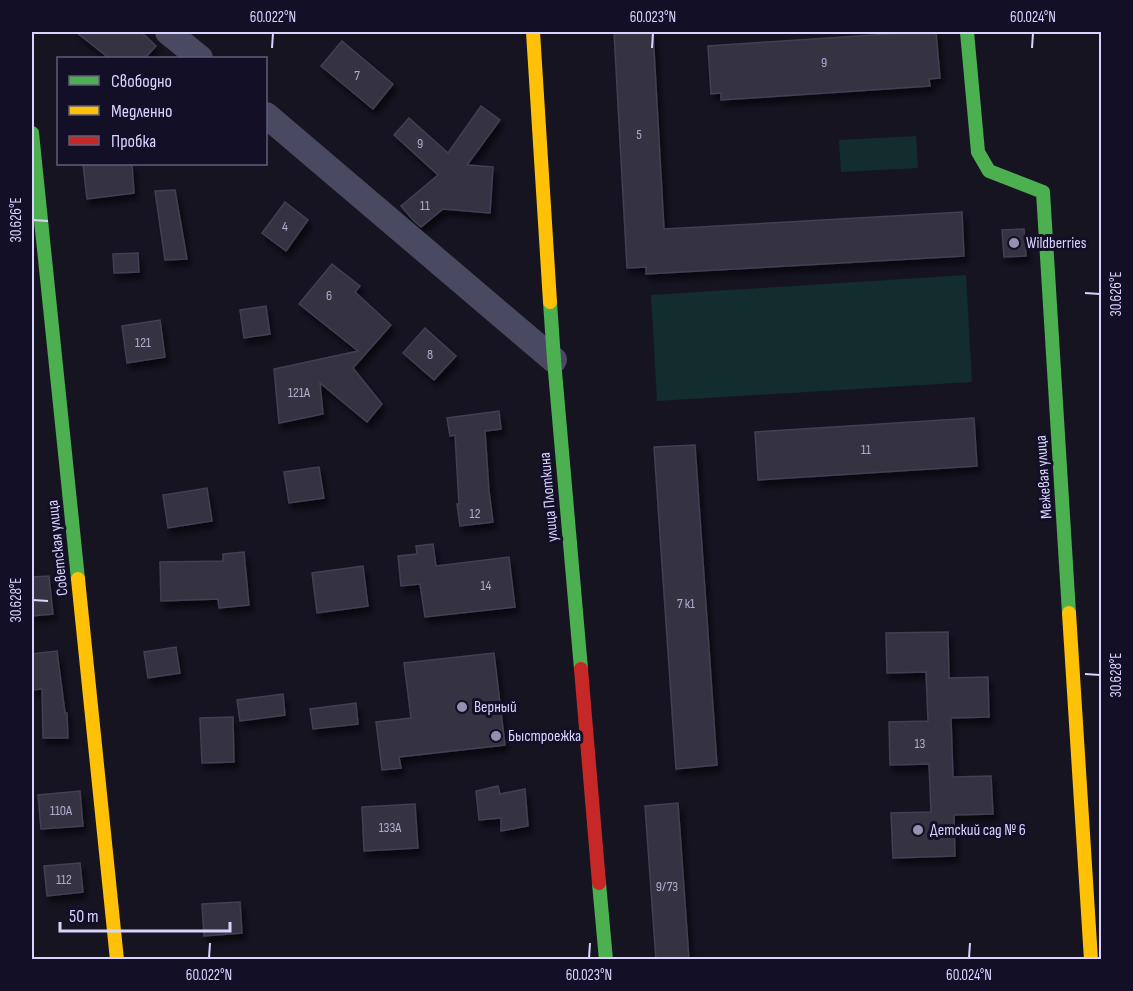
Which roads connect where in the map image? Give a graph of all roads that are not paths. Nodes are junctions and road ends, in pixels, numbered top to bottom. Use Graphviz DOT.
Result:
graph roads {
  1 [pos="168,32"];
  2 [pos="533,32"];
  3 [pos="967,32"];
  4 [pos="199,57"];
  5 [pos="267,116"];
  6 [pos="32,133"];
  7 [pos="554,360"];
  8 [pos="117,960"];
  9 [pos="606,960"];
  10 [pos="1091,960"];
  1 -- 4 [label="street"];
  2 -- 7 [label="street, улица Плоткина"];
  3 -- 10 [label="street, Межевая улица"];
  5 -- 7 [label="street"];
  6 -- 8 [label="street, Советская улица"];
  7 -- 9 [label="street, улица Плоткина"];
}
